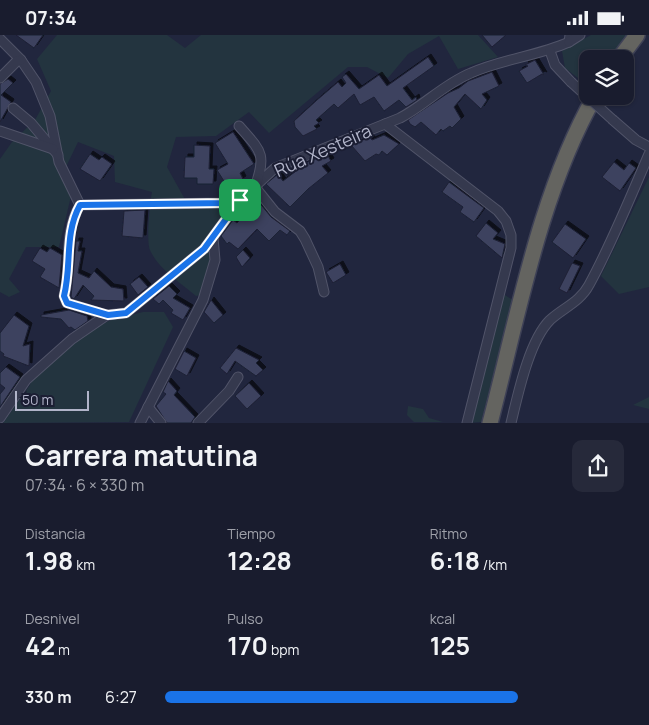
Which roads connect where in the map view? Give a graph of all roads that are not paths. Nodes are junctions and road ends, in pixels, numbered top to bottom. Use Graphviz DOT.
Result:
graph roads {
  1 [pos="580,35"];
  2 [pos="637,35"];
  3 [pos="570,38"];
  4 [pos="0,39"];
  5 [pos="626,50"];
  6 [pos="550,51"];
  7 [pos="21,61"];
  8 [pos="0,78"];
  9 [pos="590,105"];
  10 [pos="13,109"];
  11 [pos="385,124"];
  12 [pos="239,126"];
  13 [pos="0,131"];
  14 [pos="649,147"];
  15 [pos="55,153"];
  16 [pos="649,154"];
  17 [pos="255,187"];
  18 [pos="240,200"];
  19 [pos="80,205"];
  20 [pos="213,238"];
  21 [pos="324,292"];
  22 [pos="108,315"];
  23 [pos="238,377"];
  24 [pos="148,407"];
  25 [pos="0,418"];
  26 [pos="140,423"];
  27 [pos="161,423"];
  28 [pos="198,423"];
  29 [pos="467,423"];
  30 [pos="490,423"];
  31 [pos="510,423"];
  1 -- 3 [label="street, Rúa Xesteira"];
  2 -- 5 [label="highway"];
  3 -- 6 [label="street, Rúa Xesteira"];
  4 -- 7 [label="street"];
  6 -- 11 [label="street, Rúa Xesteira"];
  6 -- 14 [label="street, bridge"];
  7 -- 8 [label="street"];
  7 -- 15 [label="street"];
  9 -- 30 [label="highway"];
  10 -- 15 [label="street"];
  11 -- 17 [label="street, Rúa Xesteira"];
  11 -- 29 [label="street"];
  12 -- 17 [label="street"];
  13 -- 15 [label="street"];
  15 -- 19 [label="street"];
  16 -- 31 [label="street"];
  17 -- 18 [label="street, Rúa Xesteira"];
  17 -- 21 [label="street"];
  18 -- 19 [label="street"];
  18 -- 20 [label="street, Rúa Xesteira"];
  19 -- 22 [label="street"];
  20 -- 22 [label="street, Rúa Xesteira"];
  20 -- 24 [label="street"];
  22 -- 25 [label="street"];
  23 -- 28 [label="street"];
  24 -- 26 [label="street"];
  24 -- 27 [label="street"];
}
